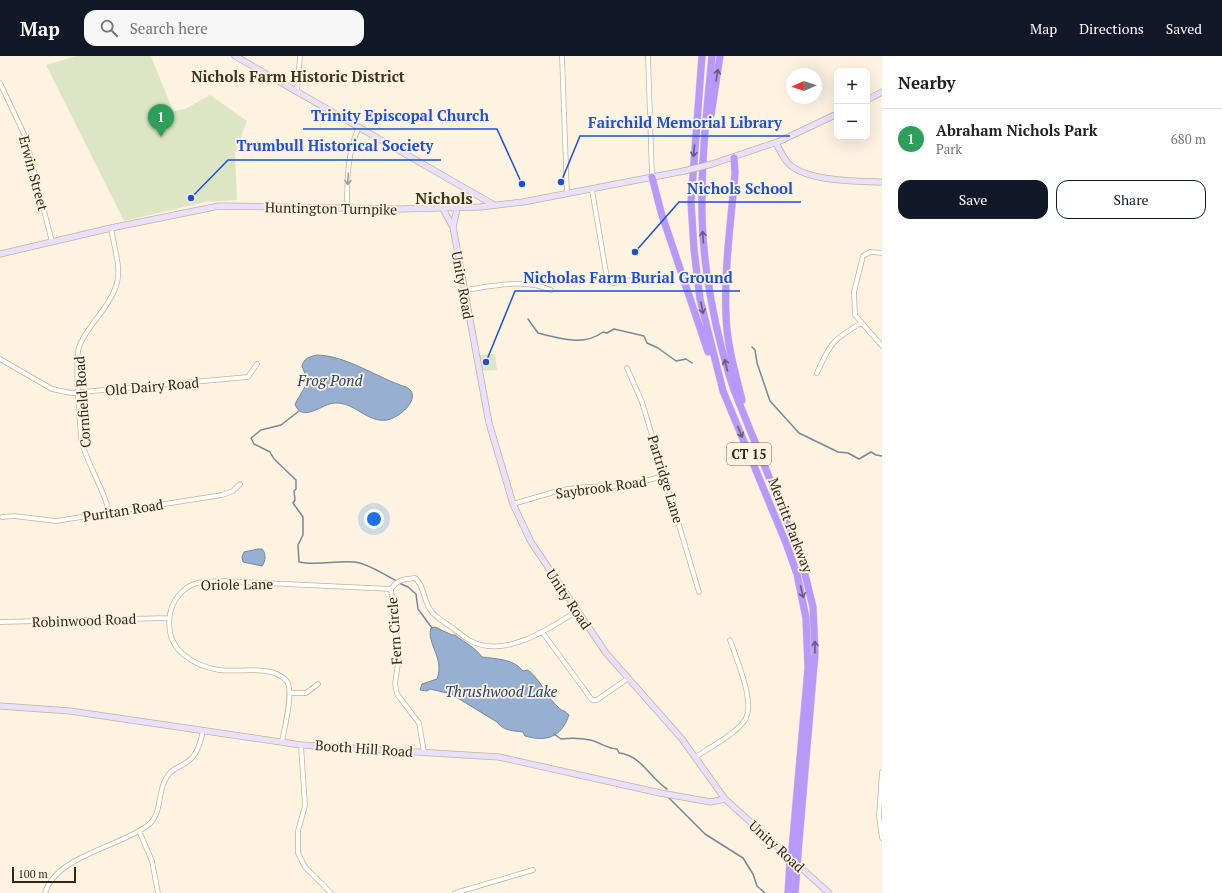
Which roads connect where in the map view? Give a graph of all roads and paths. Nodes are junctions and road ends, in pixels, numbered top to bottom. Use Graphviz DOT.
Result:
graph roads {
  1 [pos="236,56"];
  2 [pos="300,56"];
  3 [pos="562,56"];
  4 [pos="648,56"];
  5 [pos="698,56"];
  6 [pos="702,56"];
  7 [pos="712,56"];
  8 [pos="720,56"];
  9 [pos="0,83"];
  10 [pos="2,90"];
  11 [pos="297,91"];
  12 [pos="882,92"];
  13 [pos="870,98"];
  14 [pos="834,115"];
  15 [pos="696,118"];
  16 [pos="359,127"];
  17 [pos="704,140"];
  18 [pos="776,143"];
  19 [pos="734,158"];
  20 [pos="652,178"];
  21 [pos="882,182"];
  22 [pos="592,190"];
  23 [pos="567,194"];
  24 [pos="494,206"];
  25 [pos="347,209"];
  26 [pos="443,209"];
  27 [pos="457,209"];
  28 [pos="111,228"];
  29 [pos="453,228"];
  30 [pos="52,242"];
  31 [pos="882,252"];
  32 [pos="0,254"];
  33 [pos="646,278"];
  34 [pos="465,290"];
  35 [pos="551,290"];
  36 [pos="861,323"];
  37 [pos="882,346"];
  38 [pos="0,359"];
  39 [pos="257,364"];
  40 [pos="627,368"];
  41 [pos="817,373"];
  42 [pos="723,391"];
  43 [pos="79,392"];
  44 [pos="750,427"];
  45 [pos="665,476"];
  46 [pos="240,484"];
  47 [pos="513,504"];
  48 [pos="109,512"];
  49 [pos="2,517"];
  50 [pos="391,589"];
  51 [pos="699,592"];
  52 [pos="577,611"];
  53 [pos="169,618"];
  54 [pos="0,622"];
  55 [pos="543,633"];
  56 [pos="730,640"];
  57 [pos="627,679"];
  58 [pos="318,684"];
  59 [pos="290,693"];
  60 [pos="0,706"];
  61 [pos="203,731"];
  62 [pos="282,742"];
  63 [pos="301,744"];
  64 [pos="424,752"];
  65 [pos="696,756"];
  66 [pos="882,772"];
  67 [pos="725,799"];
  68 [pos="139,831"];
  69 [pos="882,838"];
  70 [pos="795,851"];
  71 [pos="533,870"];
  72 [pos="795,892"];
  73 [pos="45,893"];
  74 [pos="158,893"];
  75 [pos="331,893"];
  76 [pos="455,893"];
  77 [pos="788,893"];
  78 [pos="829,893"];
  1 -- 11 [label="main road"];
  2 -- 11 [label="street"];
  3 -- 23 [label="street"];
  4 -- 20 [label="street"];
  5 -- 15 [label="highway"];
  6 -- 15 [label="highway, Merritt Parkway / CT 15"];
  7 -- 17 [label="highway, Merritt Parkway / CT 15"];
  17 -- 8 [label="highway, one-way"];
  9 -- 10 [label="street, Erwin Street"];
  10 -- 30 [label="street, Erwin Street"];
  11 -- 16 [label="main road"];
  12 -- 13 [label="main road"];
  14 -- 18 [label="main road, Huntington Turnpike"];
  15 -- 42 [label="highway, Merritt Parkway / CT 15, one-way"];
  16 -- 24 [label="main road"];
  16 -- 25 [label="street, one-way"];
  44 -- 17 [label="highway, Merritt Parkway / CT 15, one-way"];
  18 -- 19 [label="main road, Huntington Turnpike"];
  18 -- 21 [label="main road"];
  19 -- 20 [label="main road, Huntington Turnpike, bridge"];
  19 -- 44 [label="highway"];
  20 -- 22 [label="main road, Huntington Turnpike"];
  20 -- 42 [label="highway"];
  22 -- 23 [label="main road, Huntington Turnpike"];
  22 -- 33 [label="street"];
  23 -- 24 [label="main road, Huntington Turnpike"];
  24 -- 27 [label="main road, Huntington Turnpike"];
  25 -- 26 [label="main road, Huntington Turnpike"];
  25 -- 28 [label="main road, Huntington Turnpike"];
  26 -- 27 [label="main road, Huntington Turnpike"];
  26 -- 29 [label="main road, Unity Road"];
  27 -- 29 [label="main road, Unity Road"];
  28 -- 30 [label="main road, Huntington Turnpike"];
  28 -- 43 [label="street, Cornfield Road"];
  29 -- 34 [label="main road, Unity Road"];
  30 -- 32 [label="main road, Huntington Turnpike"];
  31 -- 36 [label="street"];
  34 -- 35 [label="street"];
  34 -- 47 [label="main road, Unity Road"];
  36 -- 37 [label="street"];
  36 -- 41 [label="street"];
  38 -- 43 [label="street, Old Dairy Road"];
  39 -- 43 [label="street, Old Dairy Road"];
  40 -- 45 [label="street, Partridge Lane"];
  42 -- 70 [label="highway, Merritt Parkway / CT 15, one-way"];
  43 -- 48 [label="street, Cornfield Road"];
  70 -- 44 [label="highway, Merritt Parkway / CT 15, one-way"];
  45 -- 47 [label="street, Saybrook Road"];
  45 -- 51 [label="street, Partridge Lane"];
  46 -- 48 [label="street, Puritan Road"];
  47 -- 52 [label="main road, Unity Road"];
  48 -- 49 [label="street, Puritan Road"];
  50 -- 53 [label="street, Oriole Lane"];
  50 -- 55 [label="street, Fern Circle"];
  50 -- 64 [label="street, Fern Circle"];
  52 -- 55 [label="street, Fern Circle"];
  52 -- 57 [label="main road, Unity Road"];
  53 -- 54 [label="street, Robinwood Road"];
  53 -- 59 [label="street, Oriole Lane"];
  55 -- 57 [label="street"];
  56 -- 65 [label="street"];
  57 -- 65 [label="main road, Unity Road"];
  58 -- 59 [label="street"];
  59 -- 62 [label="street"];
  60 -- 61 [label="main road, Booth Hill Road"];
  61 -- 62 [label="main road, Booth Hill Road"];
  61 -- 68 [label="street"];
  62 -- 63 [label="main road, Booth Hill Road"];
  63 -- 64 [label="main road, Booth Hill Road"];
  63 -- 75 [label="street"];
  64 -- 67 [label="main road, Booth Hill Road"];
  65 -- 67 [label="main road, Unity Road"];
  66 -- 69 [label="street"];
  67 -- 78 [label="main road, Unity Road"];
  68 -- 73 [label="street"];
  68 -- 74 [label="street"];
  70 -- 72 [label="highway, Merritt Parkway / CT 15, bridge"];
  70 -- 77 [label="highway, Merritt Parkway / CT 15, bridge"];
  71 -- 76 [label="street"];
}
